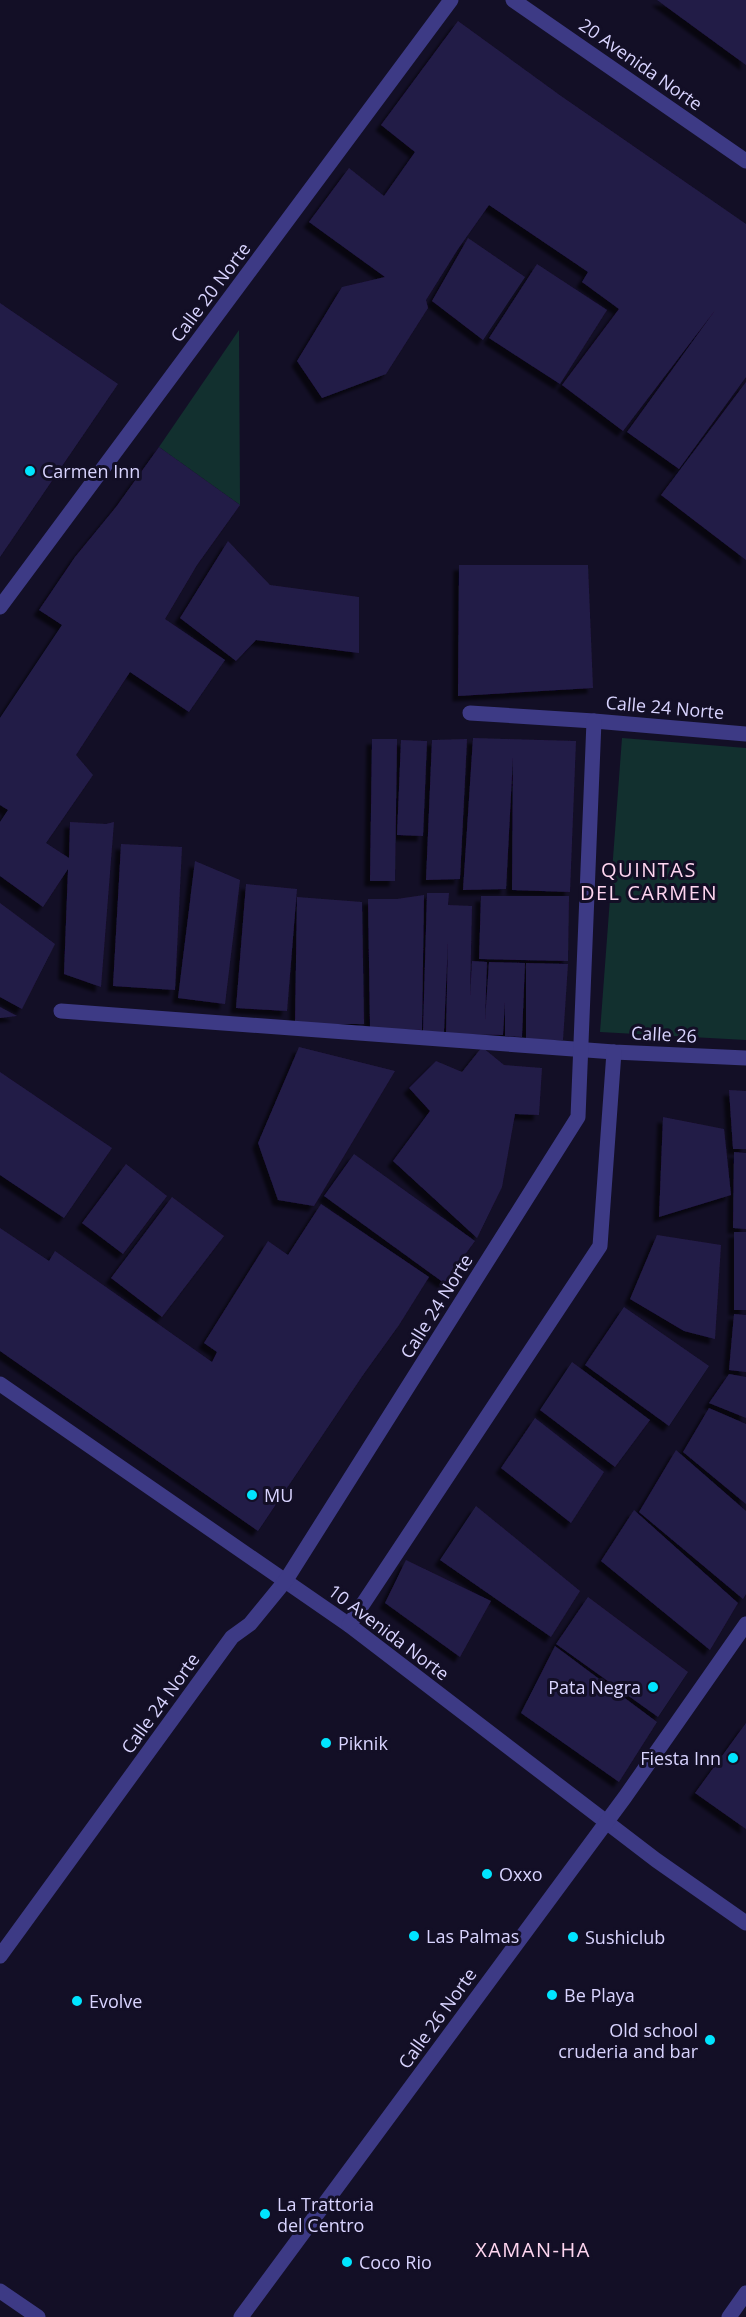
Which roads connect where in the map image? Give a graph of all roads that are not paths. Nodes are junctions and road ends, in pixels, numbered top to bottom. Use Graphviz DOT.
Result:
graph roads {
  1 [pos="451,0"];
  2 [pos="513,0"];
  3 [pos="746,161"];
  4 [pos="0,607"];
  5 [pos="470,713"];
  6 [pos="594,721"];
  7 [pos="746,734"];
  8 [pos="61,1011"];
  9 [pos="581,1049"];
  10 [pos="614,1052"];
  11 [pos="746,1058"];
  12 [pos="0,1384"];
  13 [pos="286,1580"];
  14 [pos="746,1624"];
  15 [pos="349,1625"];
  16 [pos="606,1821"];
  17 [pos="746,1923"];
  18 [pos="0,1956"];
  19 [pos="0,2291"];
  20 [pos="746,2294"];
  21 [pos="38,2317"];
  22 [pos="241,2317"];
  23 [pos="729,2317"];
  1 -- 4 [label="street, Calle 20 Norte"];
  2 -- 3 [label="street, 20 Avenida Norte"];
  5 -- 6 [label="street"];
  6 -- 7 [label="street, Calle 24 Norte"];
  6 -- 9 [label="street, Calle 24 Norte"];
  8 -- 9 [label="street, Calle 26"];
  9 -- 10 [label="street, Calle 26"];
  9 -- 13 [label="street, Calle 24 Norte"];
  10 -- 11 [label="street, Calle 26"];
  10 -- 15 [label="street"];
  12 -- 13 [label="street, 10 Avenida Norte"];
  13 -- 15 [label="street, 10 Avenida Norte"];
  13 -- 18 [label="street, Calle 24 Norte"];
  14 -- 16 [label="street, Calle 26 Norte"];
  15 -- 16 [label="street, 10 Avenida Norte"];
  16 -- 17 [label="street, 10 Avenida Norte"];
  16 -- 22 [label="street, Calle 26 Norte"];
  19 -- 21 [label="street"];
  20 -- 23 [label="street"];
}
